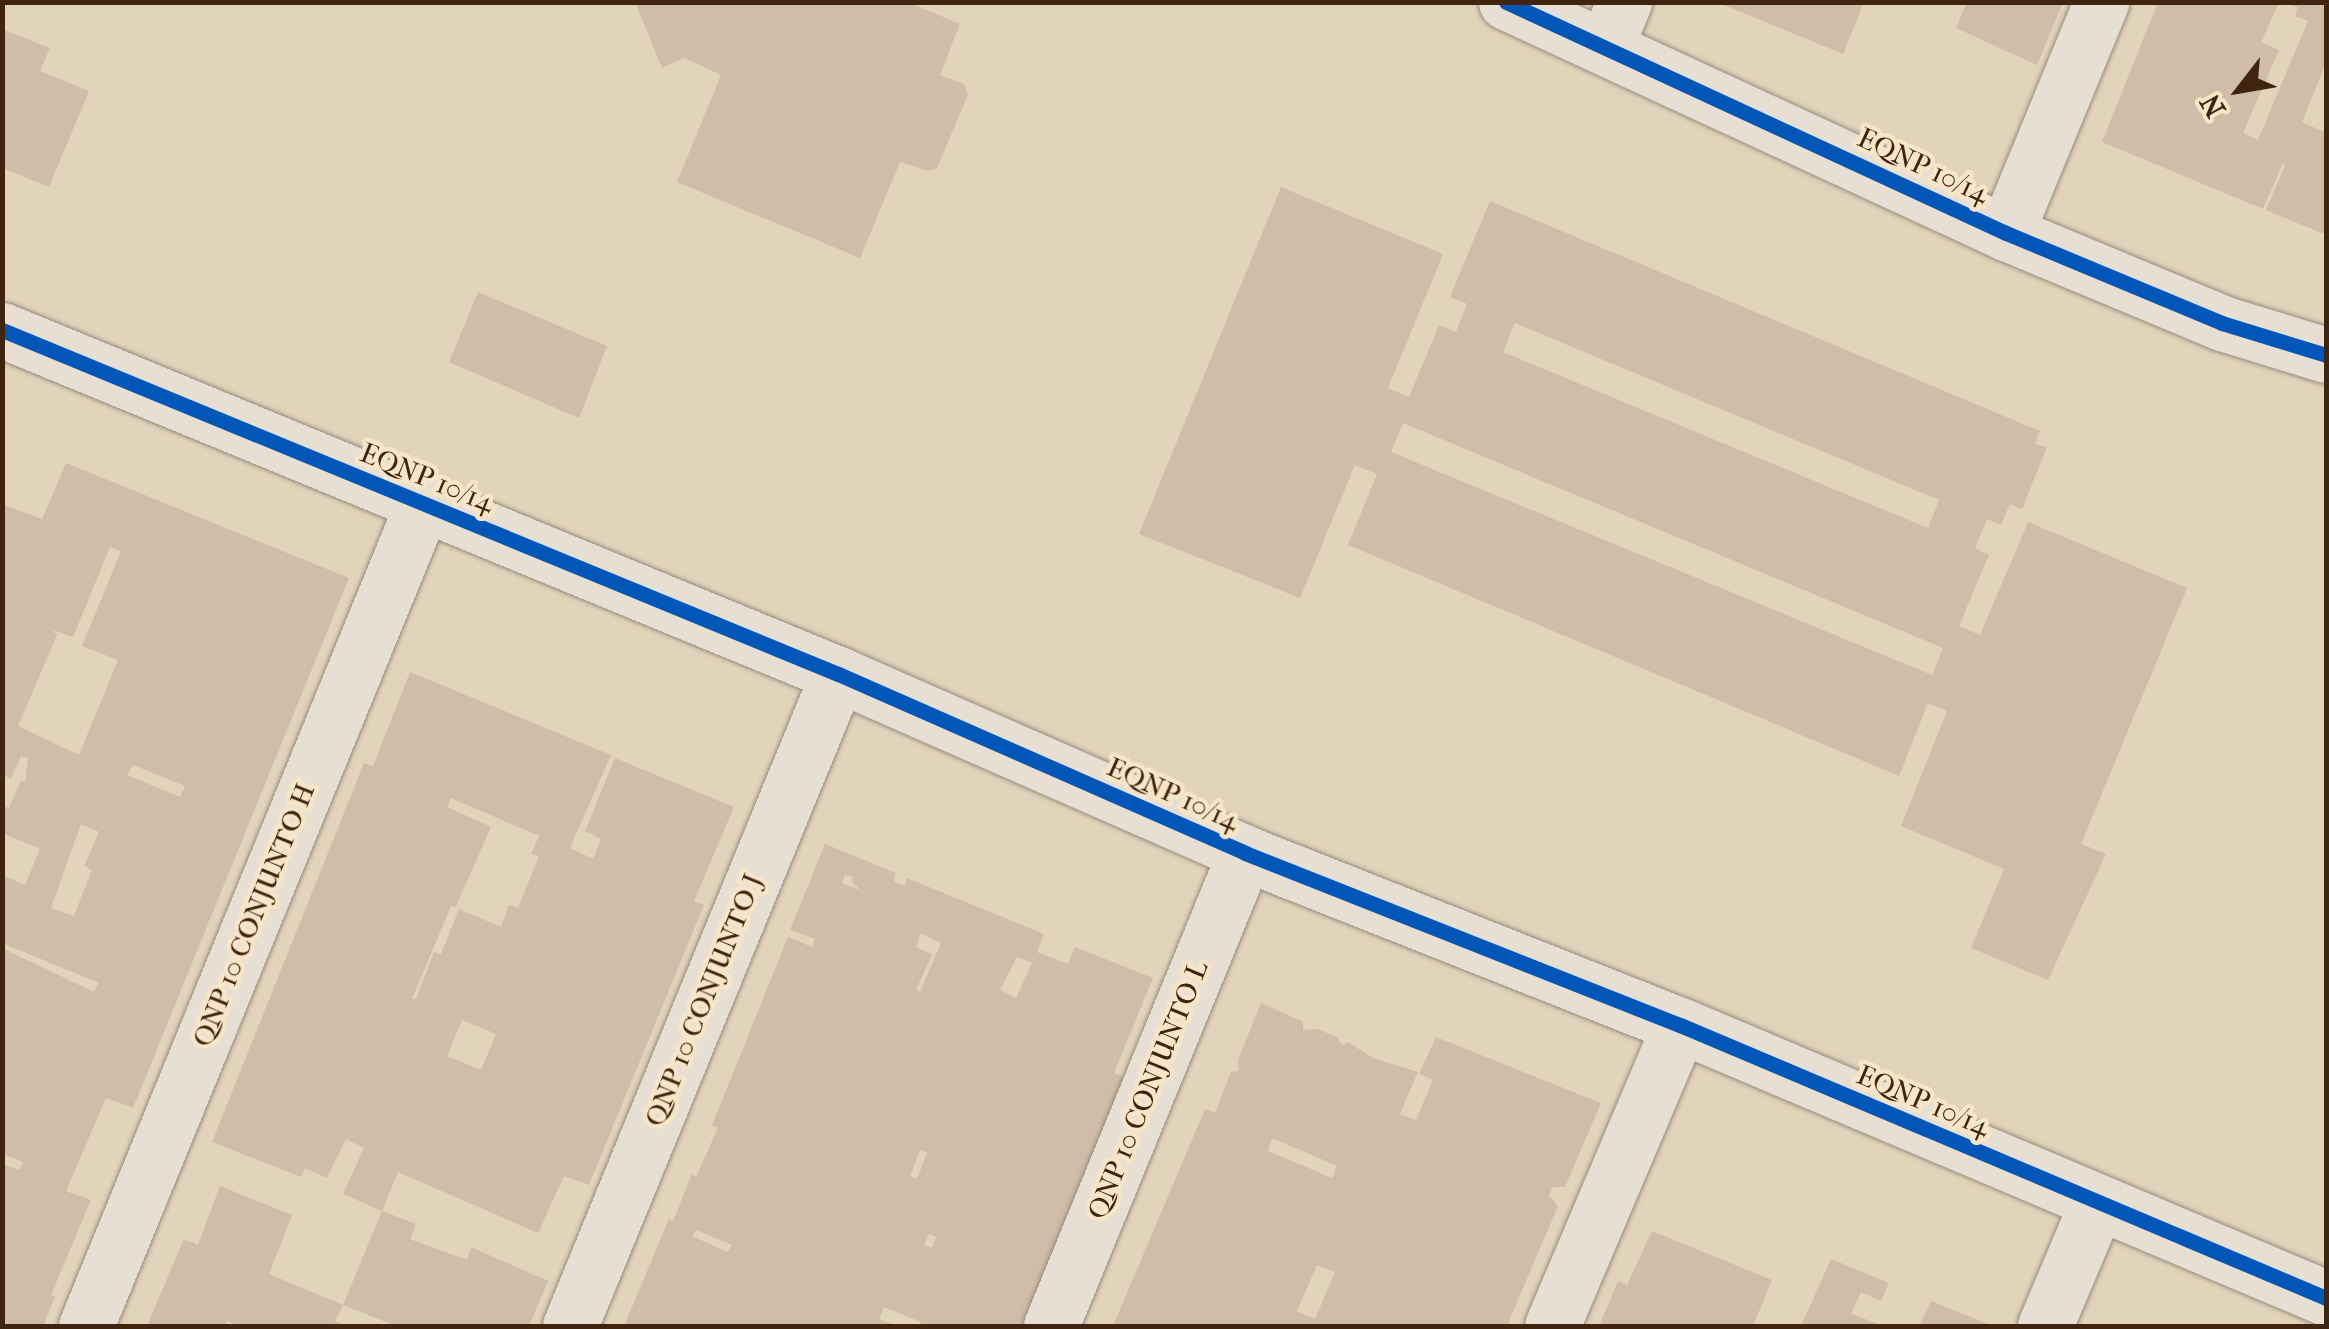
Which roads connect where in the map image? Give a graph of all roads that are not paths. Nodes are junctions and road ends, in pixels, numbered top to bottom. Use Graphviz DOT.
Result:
graph roads {
  1 [pos="1506,2"];
  2 [pos="2101,2"];
  3 [pos="1615,24"];
  4 [pos="2006,233"];
  5 [pos="3,331"];
  6 [pos="2326,355"];
  7 [pos="423,503"];
  8 [pos="838,674"];
  9 [pos="1245,853"];
  10 [pos="1680,1025"];
  11 [pos="2096,1203"];
  12 [pos="2326,1298"];
  13 [pos="86,1326"];
  14 [pos="570,1326"];
  15 [pos="1051,1326"];
  16 [pos="1552,1326"];
  17 [pos="2044,1326"];
  1 -- 3 [label="street, EQNP 10/14"];
  2 -- 4 [label="street"];
  3 -- 4 [label="street, EQNP 10/14"];
  4 -- 6 [label="street, EQNP 10/14"];
  5 -- 7 [label="street, EQNP 10/14"];
  7 -- 8 [label="street, EQNP 10/14"];
  7 -- 13 [label="street, QNP 10 CONJUNTO H"];
  8 -- 9 [label="street, EQNP 10/14"];
  8 -- 14 [label="street, QNP 10 CONJUNTO J"];
  9 -- 10 [label="street, EQNP 10/14"];
  9 -- 15 [label="street, QNP 10 CONJUNTO L"];
  10 -- 11 [label="street, EQNP 10/14"];
  10 -- 16 [label="street"];
  11 -- 12 [label="street, EQNP 10/14"];
  11 -- 17 [label="street"];
}
